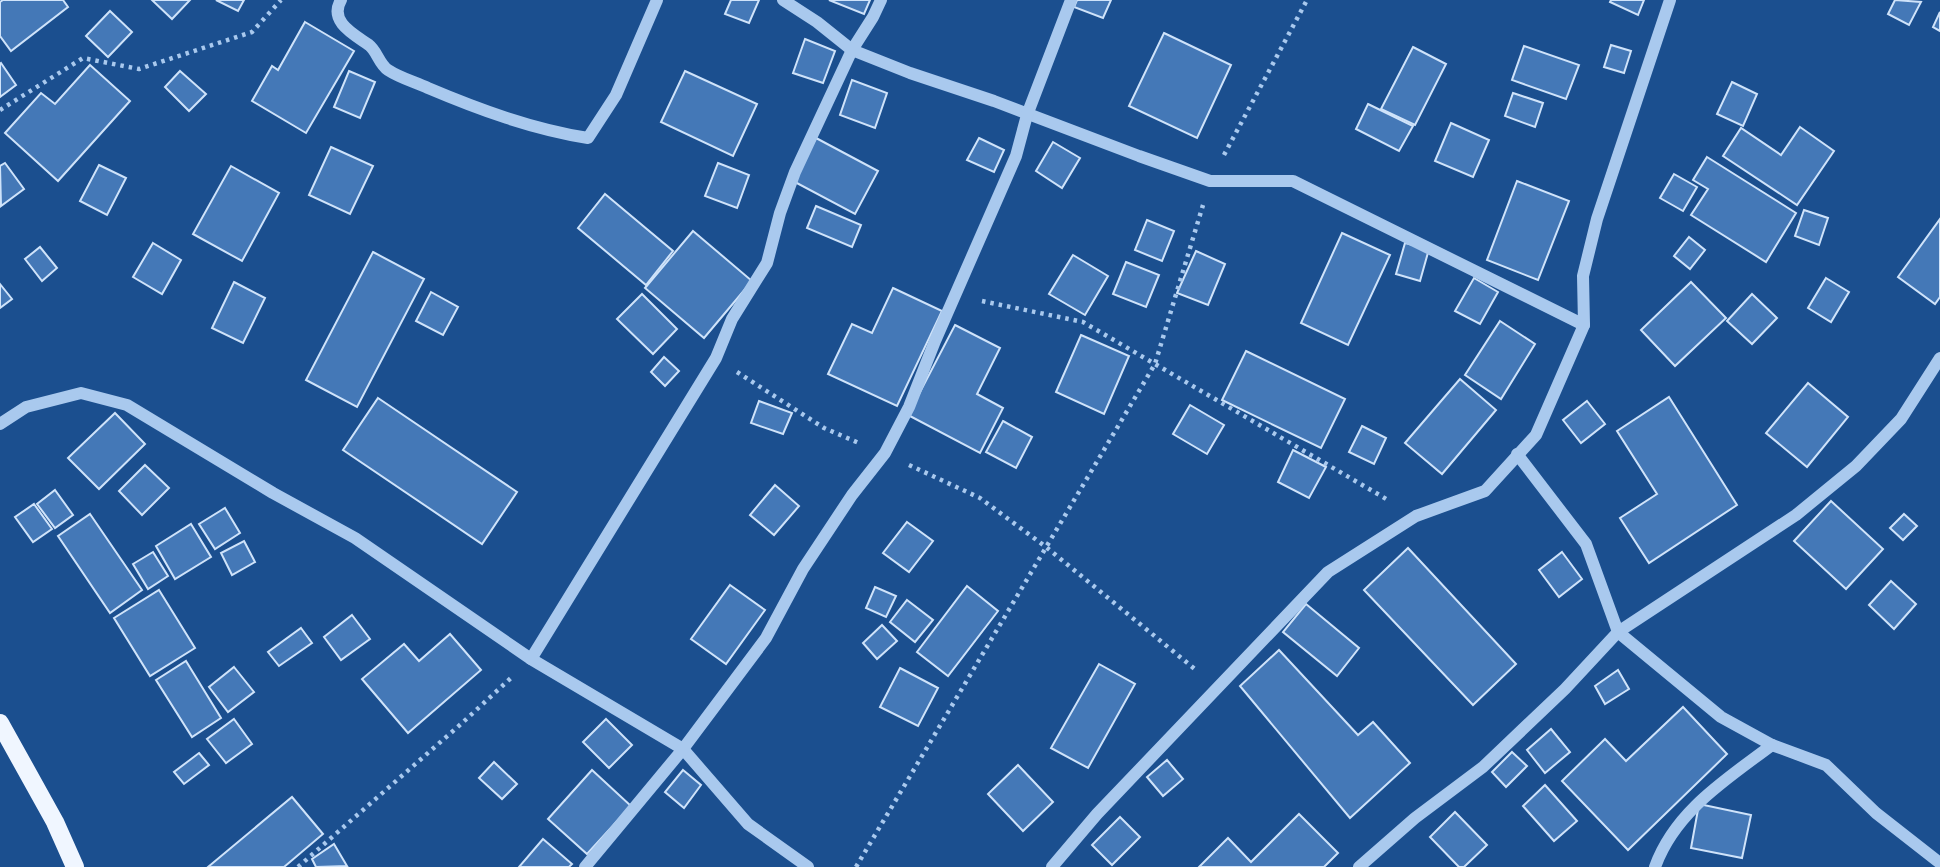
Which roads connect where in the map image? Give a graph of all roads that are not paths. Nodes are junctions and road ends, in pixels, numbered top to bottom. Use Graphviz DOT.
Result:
graph roads {
  1 [pos="341,0"];
  2 [pos="657,0"];
  3 [pos="783,0"];
  4 [pos="881,0"];
  5 [pos="1071,0"];
  6 [pos="1670,0"];
  7 [pos="852,50"];
  8 [pos="1027,115"];
  9 [pos="1584,325"];
  10 [pos="1940,358"];
  11 [pos="0,424"];
  12 [pos="1517,454"];
  13 [pos="1618,632"];
  14 [pos="531,659"];
  15 [pos="0,723"];
  16 [pos="1772,745"];
  17 [pos="683,749"];
  18 [pos="1940,863"];
  19 [pos="75,867"];
  20 [pos="586,867"];
  21 [pos="807,867"];
  22 [pos="1052,867"];
  23 [pos="1359,867"];
  24 [pos="1655,867"];
  1 -- 2 [label="street"];
  3 -- 7 [label="street"];
  4 -- 7 [label="street"];
  5 -- 8 [label="street"];
  6 -- 9 [label="street"];
  7 -- 8 [label="street"];
  7 -- 14 [label="street"];
  8 -- 9 [label="street"];
  8 -- 17 [label="street"];
  9 -- 12 [label="street"];
  10 -- 13 [label="street"];
  11 -- 14 [label="street"];
  12 -- 13 [label="street"];
  12 -- 22 [label="street"];
  13 -- 16 [label="street"];
  13 -- 23 [label="street"];
  14 -- 17 [label="street"];
  15 -- 19 [label="main road"];
  16 -- 18 [label="street"];
  16 -- 24 [label="street"];
  17 -- 20 [label="street"];
  17 -- 21 [label="street"];
}
